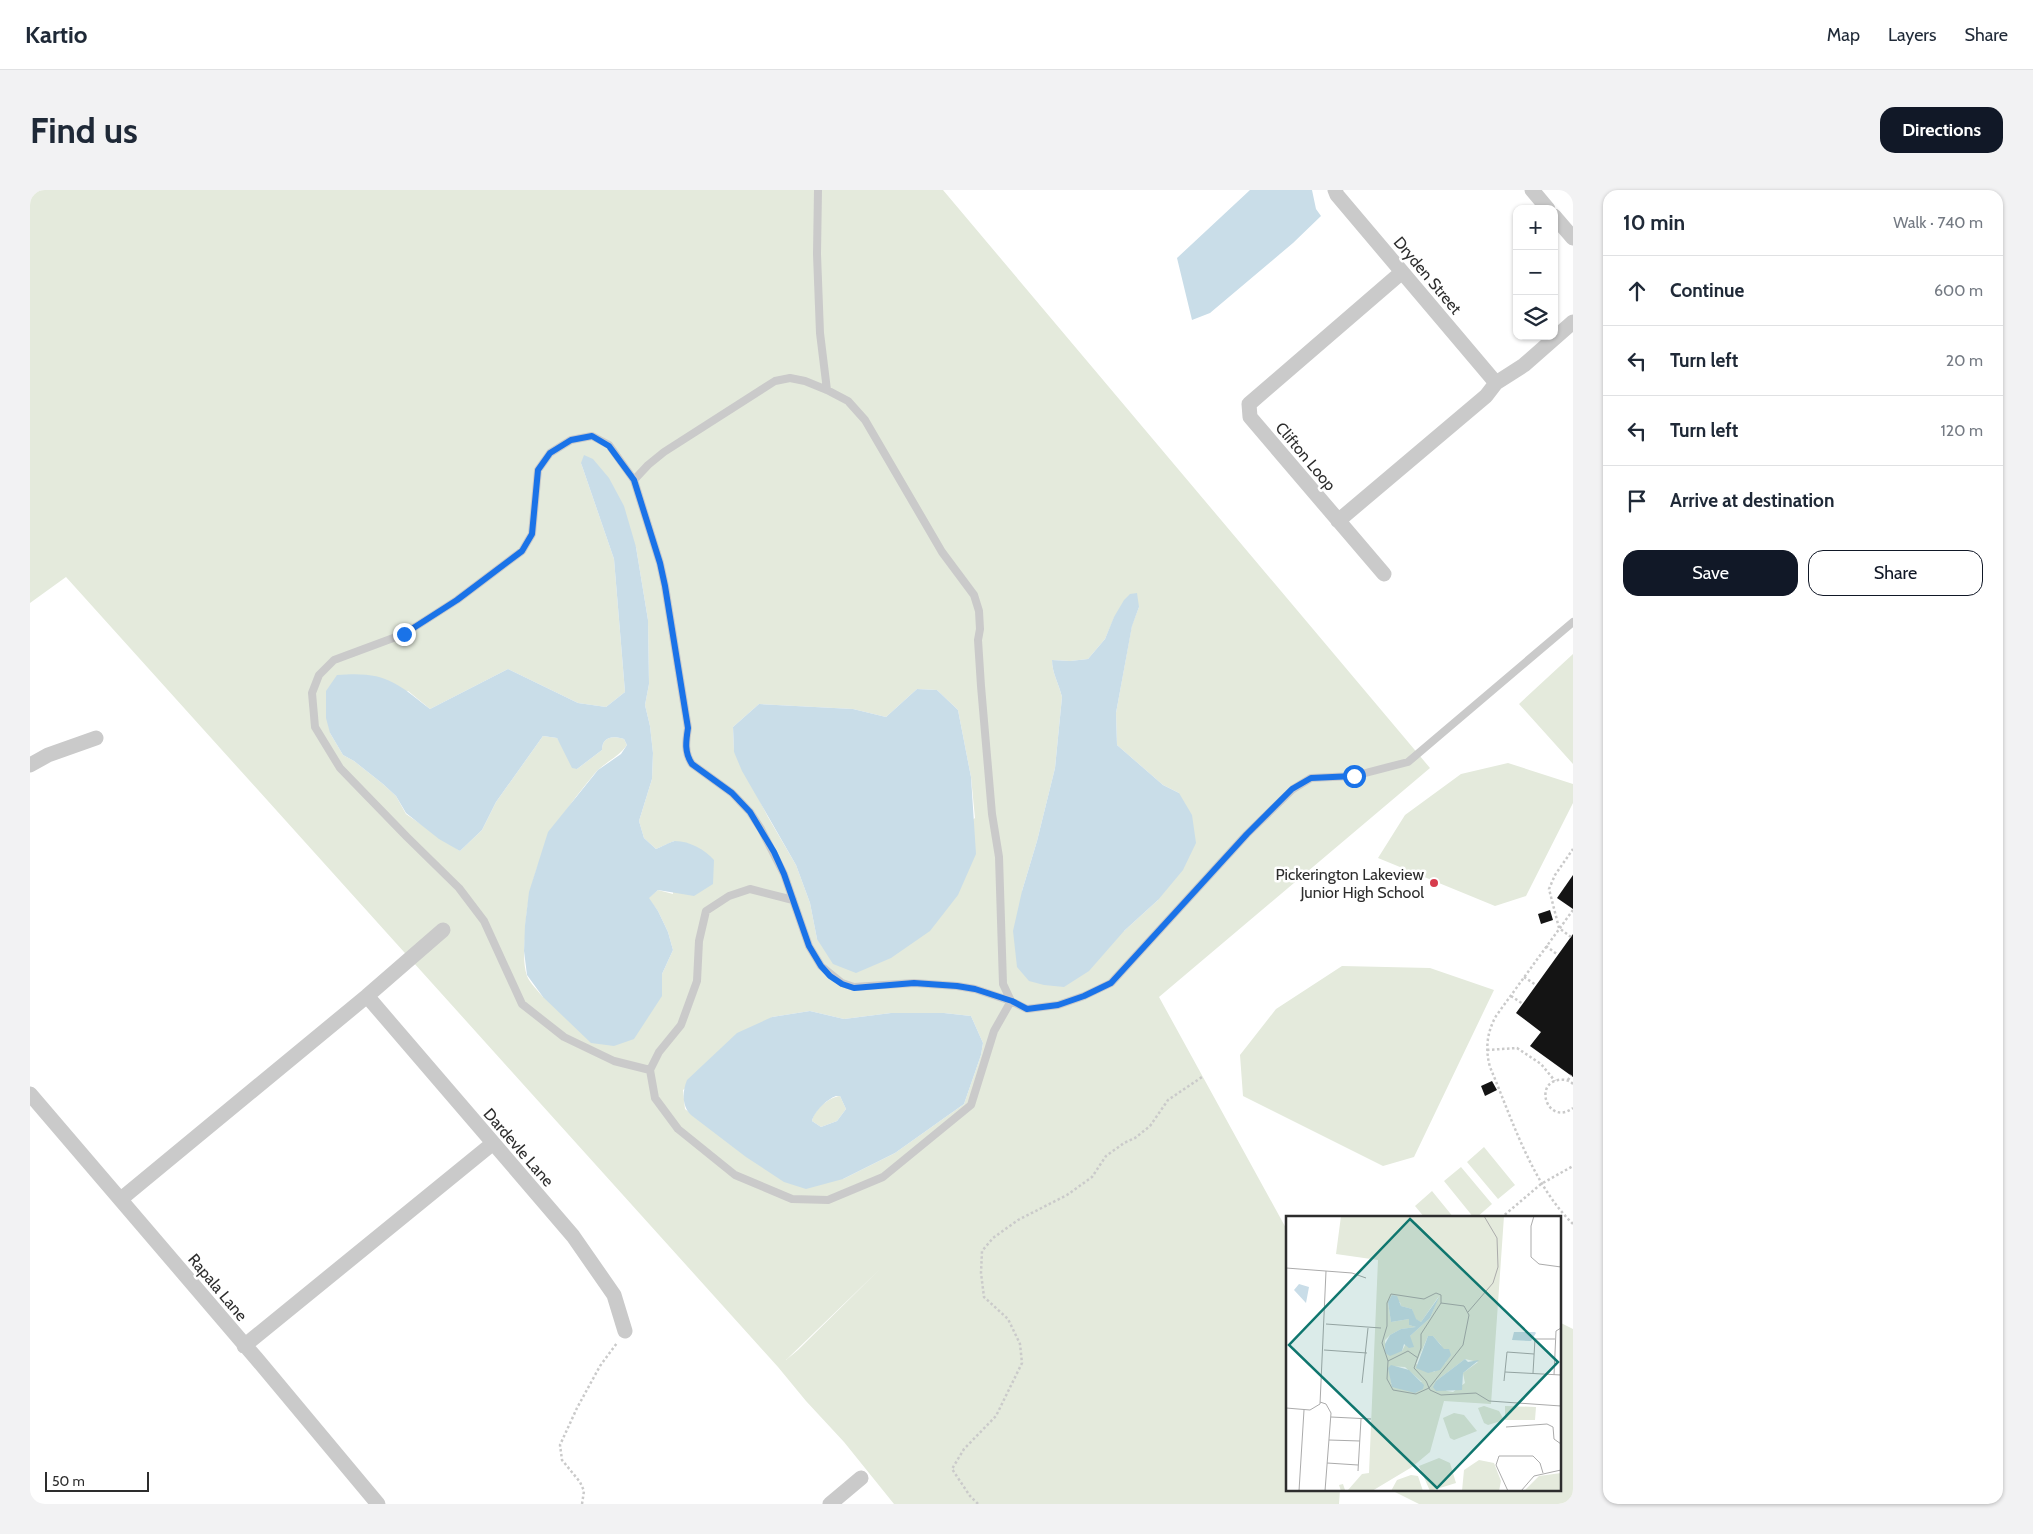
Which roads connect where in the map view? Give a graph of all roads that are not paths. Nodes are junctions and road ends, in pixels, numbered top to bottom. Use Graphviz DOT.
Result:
graph roads {
  1 [pos="818,190"];
  2 [pos="1334,190"];
  3 [pos="1532,190"];
  4 [pos="1545,205"];
  5 [pos="1558,221"];
  6 [pos="1573,238"];
  7 [pos="1402,272"];
  8 [pos="1573,322"];
  9 [pos="1496,383"];
  10 [pos="827,390"];
  11 [pos="634,480"];
  12 [pos="1338,521"];
  13 [pos="1384,574"];
  14 [pos="1573,622"];
  15 [pos="96,738"];
  16 [pos="30,765"];
  17 [pos="793,900"];
  18 [pos="442,930"];
  19 [pos="367,996"];
  20 [pos="1012,1001"];
  21 [pos="650,1070"];
  22 [pos="30,1094"];
  23 [pos="492,1144"];
  24 [pos="121,1199"];
  25 [pos="625,1331"];
  26 [pos="244,1346"];
  27 [pos="860,1478"];
  28 [pos="378,1504"];
  29 [pos="830,1504"];
  1 -- 10 [label="lane"];
  2 -- 7 [label="street, Dryden Street"];
  3 -- 4 [label="street"];
  5 -- 6 [label="street"];
  7 -- 9 [label="street, Dryden Street"];
  7 -- 12 [label="street, Clifton Loop"];
  8 -- 9 [label="street"];
  9 -- 12 [label="street"];
  10 -- 11 [label="lane"];
  10 -- 20 [label="lane"];
  11 -- 17 [label="lane"];
  11 -- 21 [label="lane"];
  12 -- 13 [label="street"];
  14 -- 20 [label="lane"];
  15 -- 16 [label="street"];
  17 -- 20 [label="lane"];
  17 -- 21 [label="lane"];
  18 -- 19 [label="street"];
  19 -- 23 [label="street, Dardevle Lane"];
  19 -- 24 [label="street"];
  20 -- 21 [label="lane"];
  22 -- 24 [label="street, Rapala Lane"];
  23 -- 25 [label="street, Dardevle Lane"];
  23 -- 26 [label="street"];
  24 -- 26 [label="street, Rapala Lane"];
  26 -- 28 [label="street, Rapala Lane"];
  27 -- 29 [label="street"];
}
